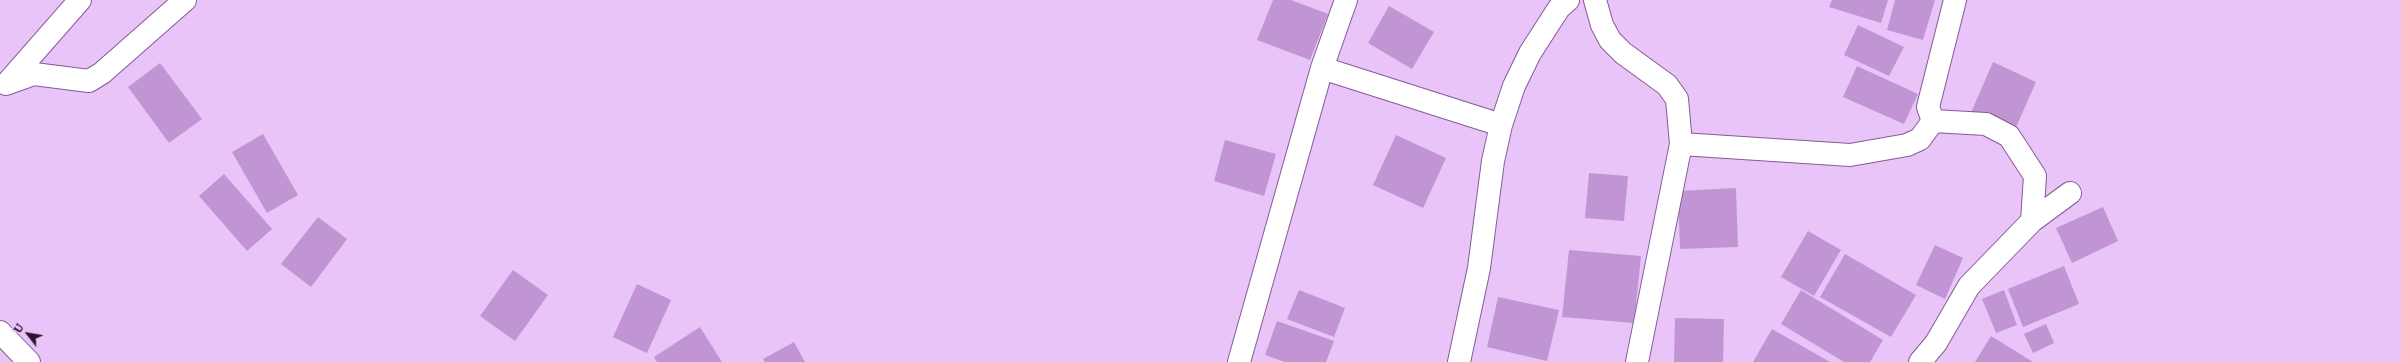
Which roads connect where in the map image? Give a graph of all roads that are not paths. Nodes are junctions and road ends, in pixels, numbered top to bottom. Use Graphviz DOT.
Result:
graph roads {
  1 [pos="80,0"];
  2 [pos="185,0"];
  3 [pos="1346,0"];
  4 [pos="1568,0"];
  5 [pos="1595,0"];
  6 [pos="1955,0"];
  7 [pos="1322,68"];
  8 [pos="3,87"];
  9 [pos="1933,121"];
  10 [pos="1501,125"];
  11 [pos="1681,144"];
  12 [pos="2070,193"];
  13 [pos="2032,221"];
  14 [pos="0,332"];
  15 [pos="29,362"];
  16 [pos="1239,362"];
  17 [pos="1459,362"];
  18 [pos="1637,362"];
  19 [pos="1920,362"];
  1 -- 8 [label="street"];
  2 -- 8 [label="street"];
  3 -- 7 [label="street"];
  4 -- 10 [label="street"];
  5 -- 11 [label="street"];
  6 -- 9 [label="street"];
  7 -- 10 [label="street"];
  7 -- 16 [label="street"];
  9 -- 11 [label="street"];
  9 -- 13 [label="street"];
  10 -- 17 [label="street"];
  11 -- 18 [label="street"];
  12 -- 13 [label="street"];
  13 -- 19 [label="street"];
  14 -- 15 [label="street"];
}
